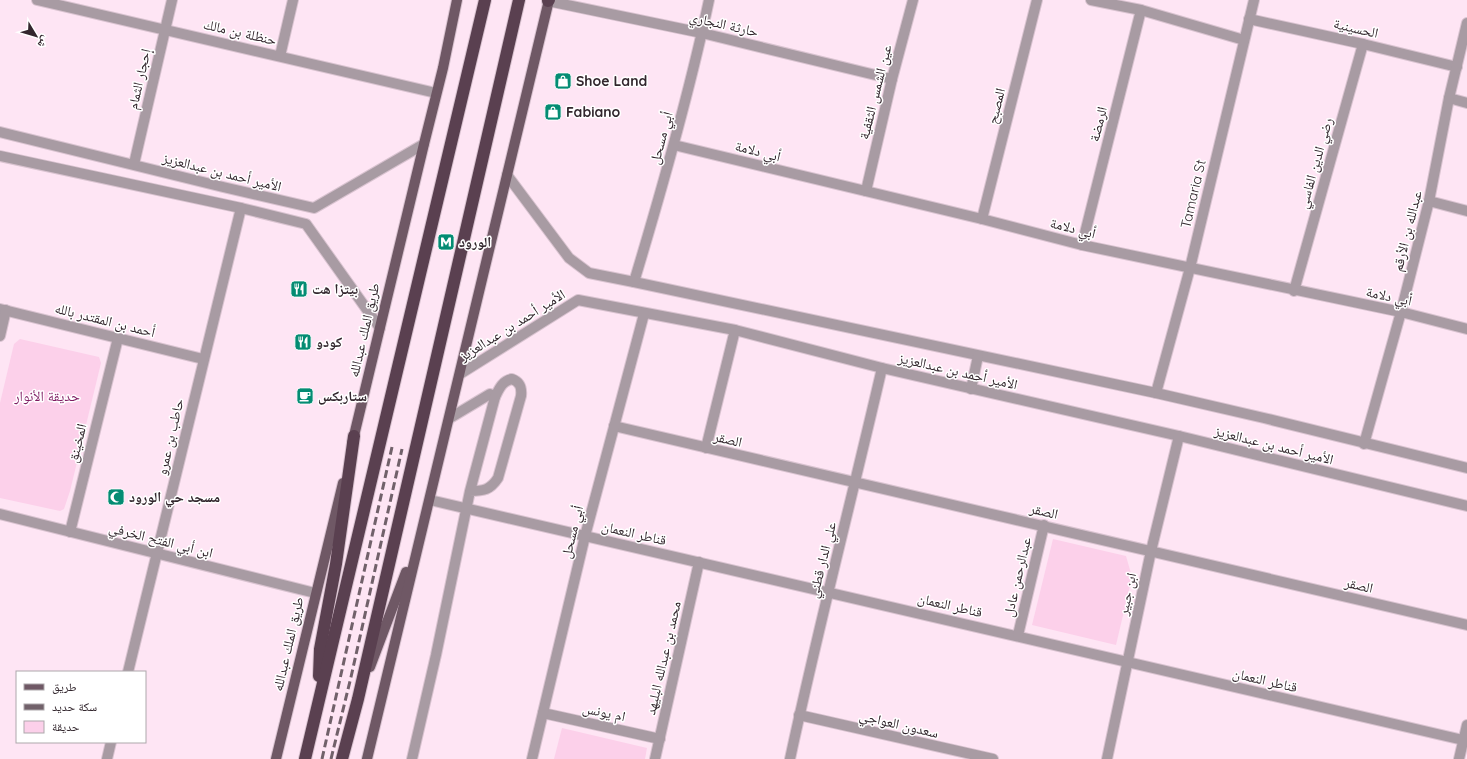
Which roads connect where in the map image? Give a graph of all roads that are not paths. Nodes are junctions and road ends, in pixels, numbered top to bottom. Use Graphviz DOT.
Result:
graph roads {
  1 [pos="37,0"];
  2 [pos="172,0"];
  3 [pos="293,0"];
  4 [pos="457,0"];
  5 [pos="464,0"];
  6 [pos="485,0"];
  7 [pos="519,0"];
  8 [pos="549,0"];
  9 [pos="709,0"];
  10 [pos="913,0"];
  11 [pos="1037,0"];
  12 [pos="1091,0"];
  13 [pos="1254,0"];
  14 [pos="1141,10"];
  15 [pos="1249,19"];
  16 [pos="1467,23"];
  17 [pos="165,30"];
  18 [pos="702,33"];
  19 [pos="1244,40"];
  20 [pos="1363,44"];
  21 [pos="280,56"];
  22 [pos="1457,67"];
  23 [pos="443,68"];
  24 [pos="892,79"];
  25 [pos="436,93"];
  26 [pos="1450,98"];
  27 [pos="1467,103"];
  28 [pos="0,132"];
  29 [pos="424,144"];
  30 [pos="674,145"];
  31 [pos="0,156"];
  32 [pos="134,164"];
  33 [pos="507,176"];
  34 [pos="866,191"];
  35 [pos="1429,201"];
  36 [pos="241,208"];
  37 [pos="1467,211"];
  38 [pos="982,219"];
  39 [pos="1082,245"];
  40 [pos="1190,268"];
  41 [pos="634,282"];
  42 [pos="1294,291"];
  43 [pos="3,310"];
  44 [pos="1401,312"];
  45 [pos="644,314"];
  46 [pos="380,328"];
  47 [pos="1467,328"];
  48 [pos="735,330"];
  49 [pos="0,336"];
  50 [pos="118,338"];
  51 [pos="978,356"];
  52 [pos="203,358"];
  53 [pos="882,368"];
  54 [pos="460,374"];
  55 [pos="971,389"];
  56 [pos="1156,393"];
  57 [pos="495,397"];
  58 [pos="450,418"];
  59 [pos="614,426"];
  60 [pos="354,436"];
  61 [pos="1179,436"];
  62 [pos="1364,444"];
  63 [pos="706,448"];
  64 [pos="1467,468"];
  65 [pos="856,483"];
  66 [pos="470,491"];
  67 [pos="430,500"];
  68 [pos="1467,506"];
  69 [pos="467,508"];
  70 [pos="0,514"];
  71 [pos="1044,525"];
  72 [pos="70,532"];
  73 [pos="421,533"];
  74 [pos="585,536"];
  75 [pos="1151,551"];
  76 [pos="157,553"];
  77 [pos="699,562"];
  78 [pos="828,592"];
  79 [pos="315,593"];
  80 [pos="1467,624"];
  81 [pos="1018,635"];
  82 [pos="1126,662"];
  83 [pos="128,671"];
  84 [pos="358,699"];
  85 [pos="318,701"];
  86 [pos="543,713"];
  87 [pos="799,716"];
  88 [pos="1467,725"];
  89 [pos="660,738"];
  90 [pos="1463,740"];
  91 [pos="111,743"];
  92 [pos="951,754"];
  93 [pos="107,759"];
  94 [pos="276,759"];
  95 [pos="305,759"];
  96 [pos="342,759"];
  97 [pos="367,759"];
  98 [pos="412,759"];
  99 [pos="532,759"];
  100 [pos="655,759"];
  101 [pos="790,759"];
  102 [pos="993,759"];
  103 [pos="1106,759"];
  104 [pos="1459,759"];
  1 -- 17 [label="street, حنظلة بن مالك"];
  2 -- 17 [label="street, إحجار الثمام"];
  3 -- 21 [label="street"];
  4 -- 23 [label="main road, طريق الملك عبدالله"];
  5 -- 23 [label="main road"];
  6 -- 85 [label="highway"];
  7 -- 84 [label="highway"];
  8 -- 18 [label="street, حارثة النجاري"];
  8 -- 33 [label="main road"];
  9 -- 18 [label="street, أبي مسحل"];
  10 -- 24 [label="street, عين الشمس الثقفية"];
  11 -- 38 [label="street, المصبح"];
  12 -- 14 [label="street"];
  13 -- 15 [label="street, Tamaria St"];
  14 -- 19 [label="street"];
  14 -- 39 [label="street, الرمضة"];
  15 -- 19 [label="street, Tamaria St"];
  15 -- 20 [label="street, الحسينية"];
  16 -- 22 [label="street, عبدالله بن الأرقم"];
  17 -- 21 [label="street, حنظلة بن مالك"];
  17 -- 32 [label="street, إحجار الثمام"];
  18 -- 24 [label="street, حارثة النجاري"];
  18 -- 30 [label="street, أبي مسحل"];
  19 -- 40 [label="street, Tamaria St"];
  20 -- 22 [label="street, الحسينية"];
  20 -- 42 [label="street, رضي الدين الفاسي"];
  21 -- 25 [label="street, حنظلة بن مالك"];
  22 -- 26 [label="street, عبدالله بن الأرقم"];
  23 -- 25 [label="main road, طريق الملك عبدالله"];
  24 -- 34 [label="street, عين الشمس الثقفية"];
  25 -- 29 [label="main road, طريق الملك عبدالله"];
  26 -- 27 [label="street"];
  26 -- 35 [label="street, عبدالله بن الأرقم"];
  28 -- 32 [label="street, الأمير أحمد بن عبدالعزيز"];
  29 -- 32 [label="street, الأمير أحمد بن عبدالعزيز"];
  29 -- 46 [label="main road, طريق الملك عبدالله"];
  30 -- 34 [label="street, أبي دلامة"];
  30 -- 41 [label="street, أبي مسحل"];
  31 -- 36 [label="street"];
  33 -- 41 [label="street, الأمير أحمد بن عبدالعزيز"];
  33 -- 54 [label="main road"];
  34 -- 38 [label="street, أبي دلامة"];
  35 -- 37 [label="street"];
  35 -- 44 [label="street, عبدالله بن الأرقم"];
  36 -- 46 [label="street"];
  36 -- 52 [label="street, حاطب بن عمرو"];
  38 -- 39 [label="street, أبي دلامة"];
  39 -- 40 [label="street, أبي دلامة"];
  40 -- 42 [label="street, أبي دلامة"];
  40 -- 56 [label="street, Tamaria St"];
  41 -- 51 [label="street, الأمير أحمد بن عبدالعزيز"];
  42 -- 44 [label="street, أبي دلامة"];
  43 -- 49 [label="street"];
  43 -- 50 [label="street, أحمد بن المقتدر بالله"];
  44 -- 47 [label="street, أبي دلامة"];
  44 -- 62 [label="street, عبدالله بن الأرقم"];
  45 -- 48 [label="street, الأمير أحمد بن عبدالعزيز"];
  45 -- 54 [label="street, الأمير أحمد بن عبدالعزيز"];
  45 -- 59 [label="street, أبي مسحل"];
  46 -- 60 [label="main road, طريق الملك عبدالله"];
  48 -- 53 [label="street, الأمير أحمد بن عبدالعزيز"];
  48 -- 63 [label="street"];
  50 -- 52 [label="street, أحمد بن المقتدر بالله"];
  50 -- 72 [label="street, المخينق"];
  51 -- 55 [label="street"];
  51 -- 56 [label="street, الأمير أحمد بن عبدالعزيز"];
  52 -- 76 [label="street, حاطب بن عمرو"];
  53 -- 55 [label="street, الأمير أحمد بن عبدالعزيز"];
  53 -- 65 [label="street, علي الدار قطني"];
  54 -- 58 [label="main road"];
  55 -- 61 [label="street, الأمير أحمد بن عبدالعزيز"];
  56 -- 62 [label="street, الأمير أحمد بن عبدالعزيز"];
  57 -- 58 [label="street"];
  57 -- 66 [label="street"];
  57 -- 66 [label="street"];
  58 -- 67 [label="main road"];
  59 -- 63 [label="street, الصقر"];
  59 -- 74 [label="street, أبي مسحل"];
  60 -- 79 [label="main road, طريق الملك عبدالله"];
  60 -- 85 [label="highway"];
  61 -- 68 [label="street, الأمير أحمد بن عبدالعزيز"];
  61 -- 75 [label="street, ابن جبير"];
  62 -- 64 [label="street, الأمير أحمد بن عبدالعزيز"];
  63 -- 65 [label="street, الصقر"];
  65 -- 71 [label="street, الصقر"];
  65 -- 78 [label="street, علي الدار قطني"];
  66 -- 69 [label="street"];
  67 -- 69 [label="street, قناطر النعمان"];
  67 -- 73 [label="main road"];
  69 -- 74 [label="street, قناطر النعمان"];
  69 -- 98 [label="street"];
  70 -- 72 [label="street, ابن أبي الفتح الخرفي"];
  71 -- 75 [label="street, الصقر"];
  71 -- 81 [label="street, عبدالرحمن عادل"];
  72 -- 76 [label="street, ابن أبي الفتح الخرفي"];
  73 -- 84 [label="main road"];
  73 -- 97 [label="main road"];
  74 -- 77 [label="street, قناطر النعمان"];
  74 -- 86 [label="street, أبي مسحل"];
  75 -- 80 [label="street, الصقر"];
  75 -- 82 [label="street, ابن جبير"];
  76 -- 79 [label="street, ابن أبي الفتح الخرفي"];
  76 -- 83 [label="street, حاطب بن عمرو"];
  77 -- 78 [label="street, قناطر النعمان"];
  77 -- 89 [label="street, محمد بن عبدالله البليهد"];
  78 -- 81 [label="street, قناطر النعمان"];
  78 -- 87 [label="street, علي الدار قطني"];
  79 -- 94 [label="main road, طريق الملك عبدالله"];
  81 -- 82 [label="street, قناطر النعمان"];
  82 -- 90 [label="street, قناطر النعمان"];
  82 -- 103 [label="street, ابن جبير"];
  84 -- 96 [label="highway"];
  85 -- 95 [label="highway"];
  86 -- 89 [label="street, ام يونس"];
  86 -- 99 [label="street, أبي مسحل"];
  87 -- 92 [label="street, سعدون العواجي"];
  87 -- 101 [label="street, علي الدار قطني"];
  88 -- 90 [label="street"];
  89 -- 100 [label="street, محمد بن عبدالله البليهد"];
  90 -- 104 [label="street"];
  91 -- 93 [label="street"];
  92 -- 102 [label="street, سعدون العواجي"];
}
